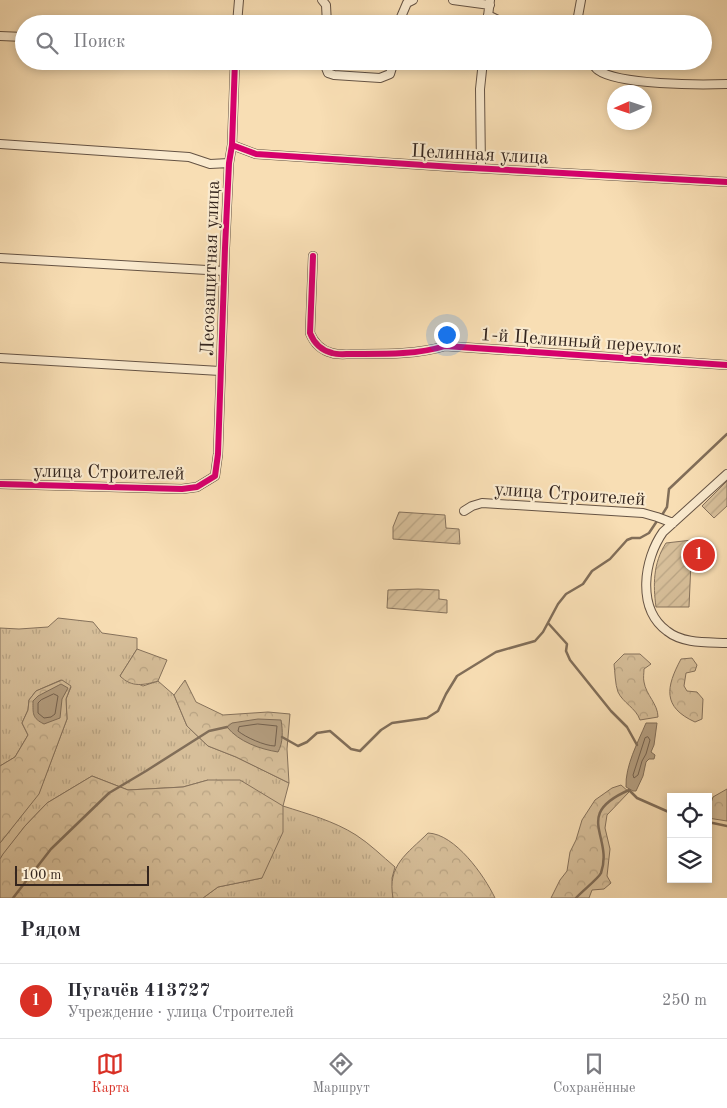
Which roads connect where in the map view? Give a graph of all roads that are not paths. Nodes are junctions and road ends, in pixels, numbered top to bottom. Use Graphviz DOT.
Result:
graph roads {
  1 [pos="239,0"];
  2 [pos="322,0"];
  3 [pos="413,0"];
  4 [pos="452,0"];
  5 [pos="581,0"];
  6 [pos="490,3"];
  7 [pos="238,15"];
  8 [pos="327,15"];
  9 [pos="402,15"];
  10 [pos="488,15"];
  11 [pos="578,15"];
  12 [pos="0,36"];
  13 [pos="15,37"];
  14 [pos="235,70"];
  15 [pos="328,70"];
  16 [pos="391,70"];
  17 [pos="482,70"];
  18 [pos="597,70"];
  19 [pos="727,84"];
  20 [pos="0,144"];
  21 [pos="232,145"];
  22 [pos="229,162"];
  23 [pos="481,168"];
  24 [pos="727,182"];
  25 [pos="313,256"];
  26 [pos="0,258"];
  27 [pos="224,271"];
  28 [pos="0,358"];
  29 [pos="727,365"];
  30 [pos="220,371"];
  31 [pos="727,474"];
  32 [pos="214,476"];
  33 [pos="0,484"];
  34 [pos="464,511"];
  35 [pos="673,523"];
  36 [pos="727,643"];
  1 -- 7 [label="street"];
  2 -- 8 [label="street"];
  3 -- 9 [label="street"];
  4 -- 6 [label="street"];
  5 -- 11 [label="street"];
  6 -- 10 [label="street"];
  12 -- 13 [label="street"];
  14 -- 21 [label="street, Лесозащитная улица"];
  15 -- 16 [label="street"];
  17 -- 23 [label="street"];
  18 -- 19 [label="street"];
  20 -- 22 [label="street"];
  21 -- 22 [label="street, Лесозащитная улица"];
  21 -- 23 [label="street, Целинная улица"];
  22 -- 27 [label="street, Лесозащитная улица"];
  23 -- 24 [label="street, Целинная улица"];
  25 -- 29 [label="street, 1-й Целинный переулок"];
  26 -- 27 [label="street"];
  27 -- 30 [label="street, Лесозащитная улица"];
  28 -- 30 [label="street"];
  30 -- 32 [label="street, Лесозащитная улица"];
  31 -- 35 [label="street"];
  32 -- 33 [label="street, улица Строителей"];
  34 -- 35 [label="street, улица Строителей"];
  35 -- 36 [label="street"];
}
